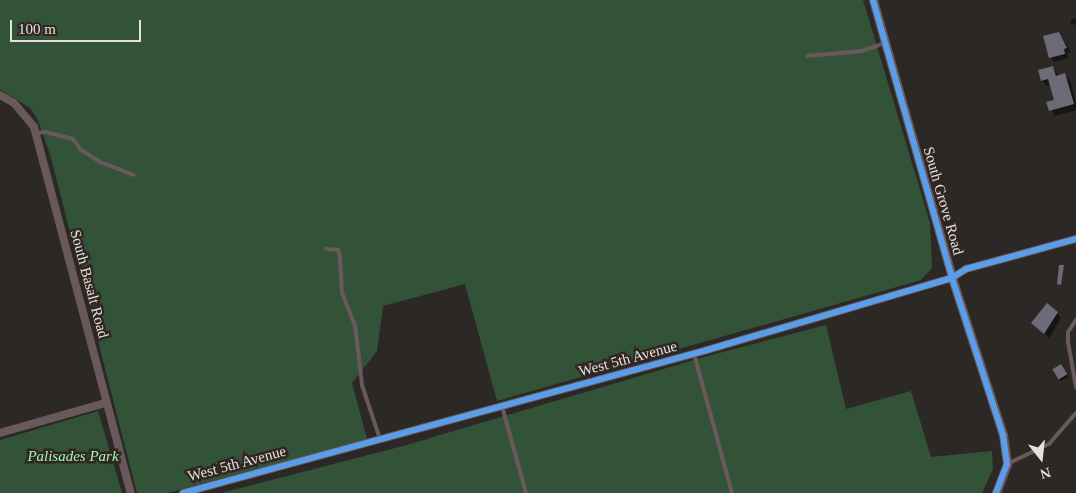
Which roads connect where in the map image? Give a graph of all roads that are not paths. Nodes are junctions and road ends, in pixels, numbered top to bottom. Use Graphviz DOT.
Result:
graph roads {
  1 [pos="873,0"];
  2 [pos="885,43"];
  3 [pos="807,56"];
  4 [pos="0,96"];
  5 [pos="36,133"];
  6 [pos="134,175"];
  7 [pos="1076,239"];
  8 [pos="326,249"];
  9 [pos="952,278"];
  10 [pos="1076,320"];
  11 [pos="694,354"];
  12 [pos="1076,387"];
  13 [pos="106,403"];
  14 [pos="502,406"];
  15 [pos="1076,413"];
  16 [pos="0,433"];
  17 [pos="380,439"];
  18 [pos="1007,464"];
  19 [pos="131,493"];
  20 [pos="183,493"];
  21 [pos="526,493"];
  22 [pos="732,493"];
  23 [pos="996,493"];
  1 -- 2 [label="street, South Grove Road"];
  2 -- 3 [label="lane"];
  2 -- 9 [label="street, South Grove Road"];
  4 -- 5 [label="street, South Basalt Road"];
  5 -- 6 [label="lane"];
  5 -- 13 [label="street, South Basalt Road"];
  7 -- 9 [label="street, West 5th Avenue"];
  8 -- 17 [label="lane"];
  9 -- 11 [label="street, West 5th Avenue"];
  9 -- 18 [label="street, South Grove Road"];
  10 -- 12 [label="lane"];
  11 -- 14 [label="street, West 5th Avenue"];
  11 -- 22 [label="lane"];
  13 -- 16 [label="street"];
  13 -- 19 [label="street, South Basalt Road"];
  14 -- 17 [label="street, West 5th Avenue"];
  14 -- 21 [label="lane"];
  15 -- 18 [label="lane"];
  17 -- 20 [label="street, West 5th Avenue"];
  18 -- 23 [label="street, South Grove Road"];
}
